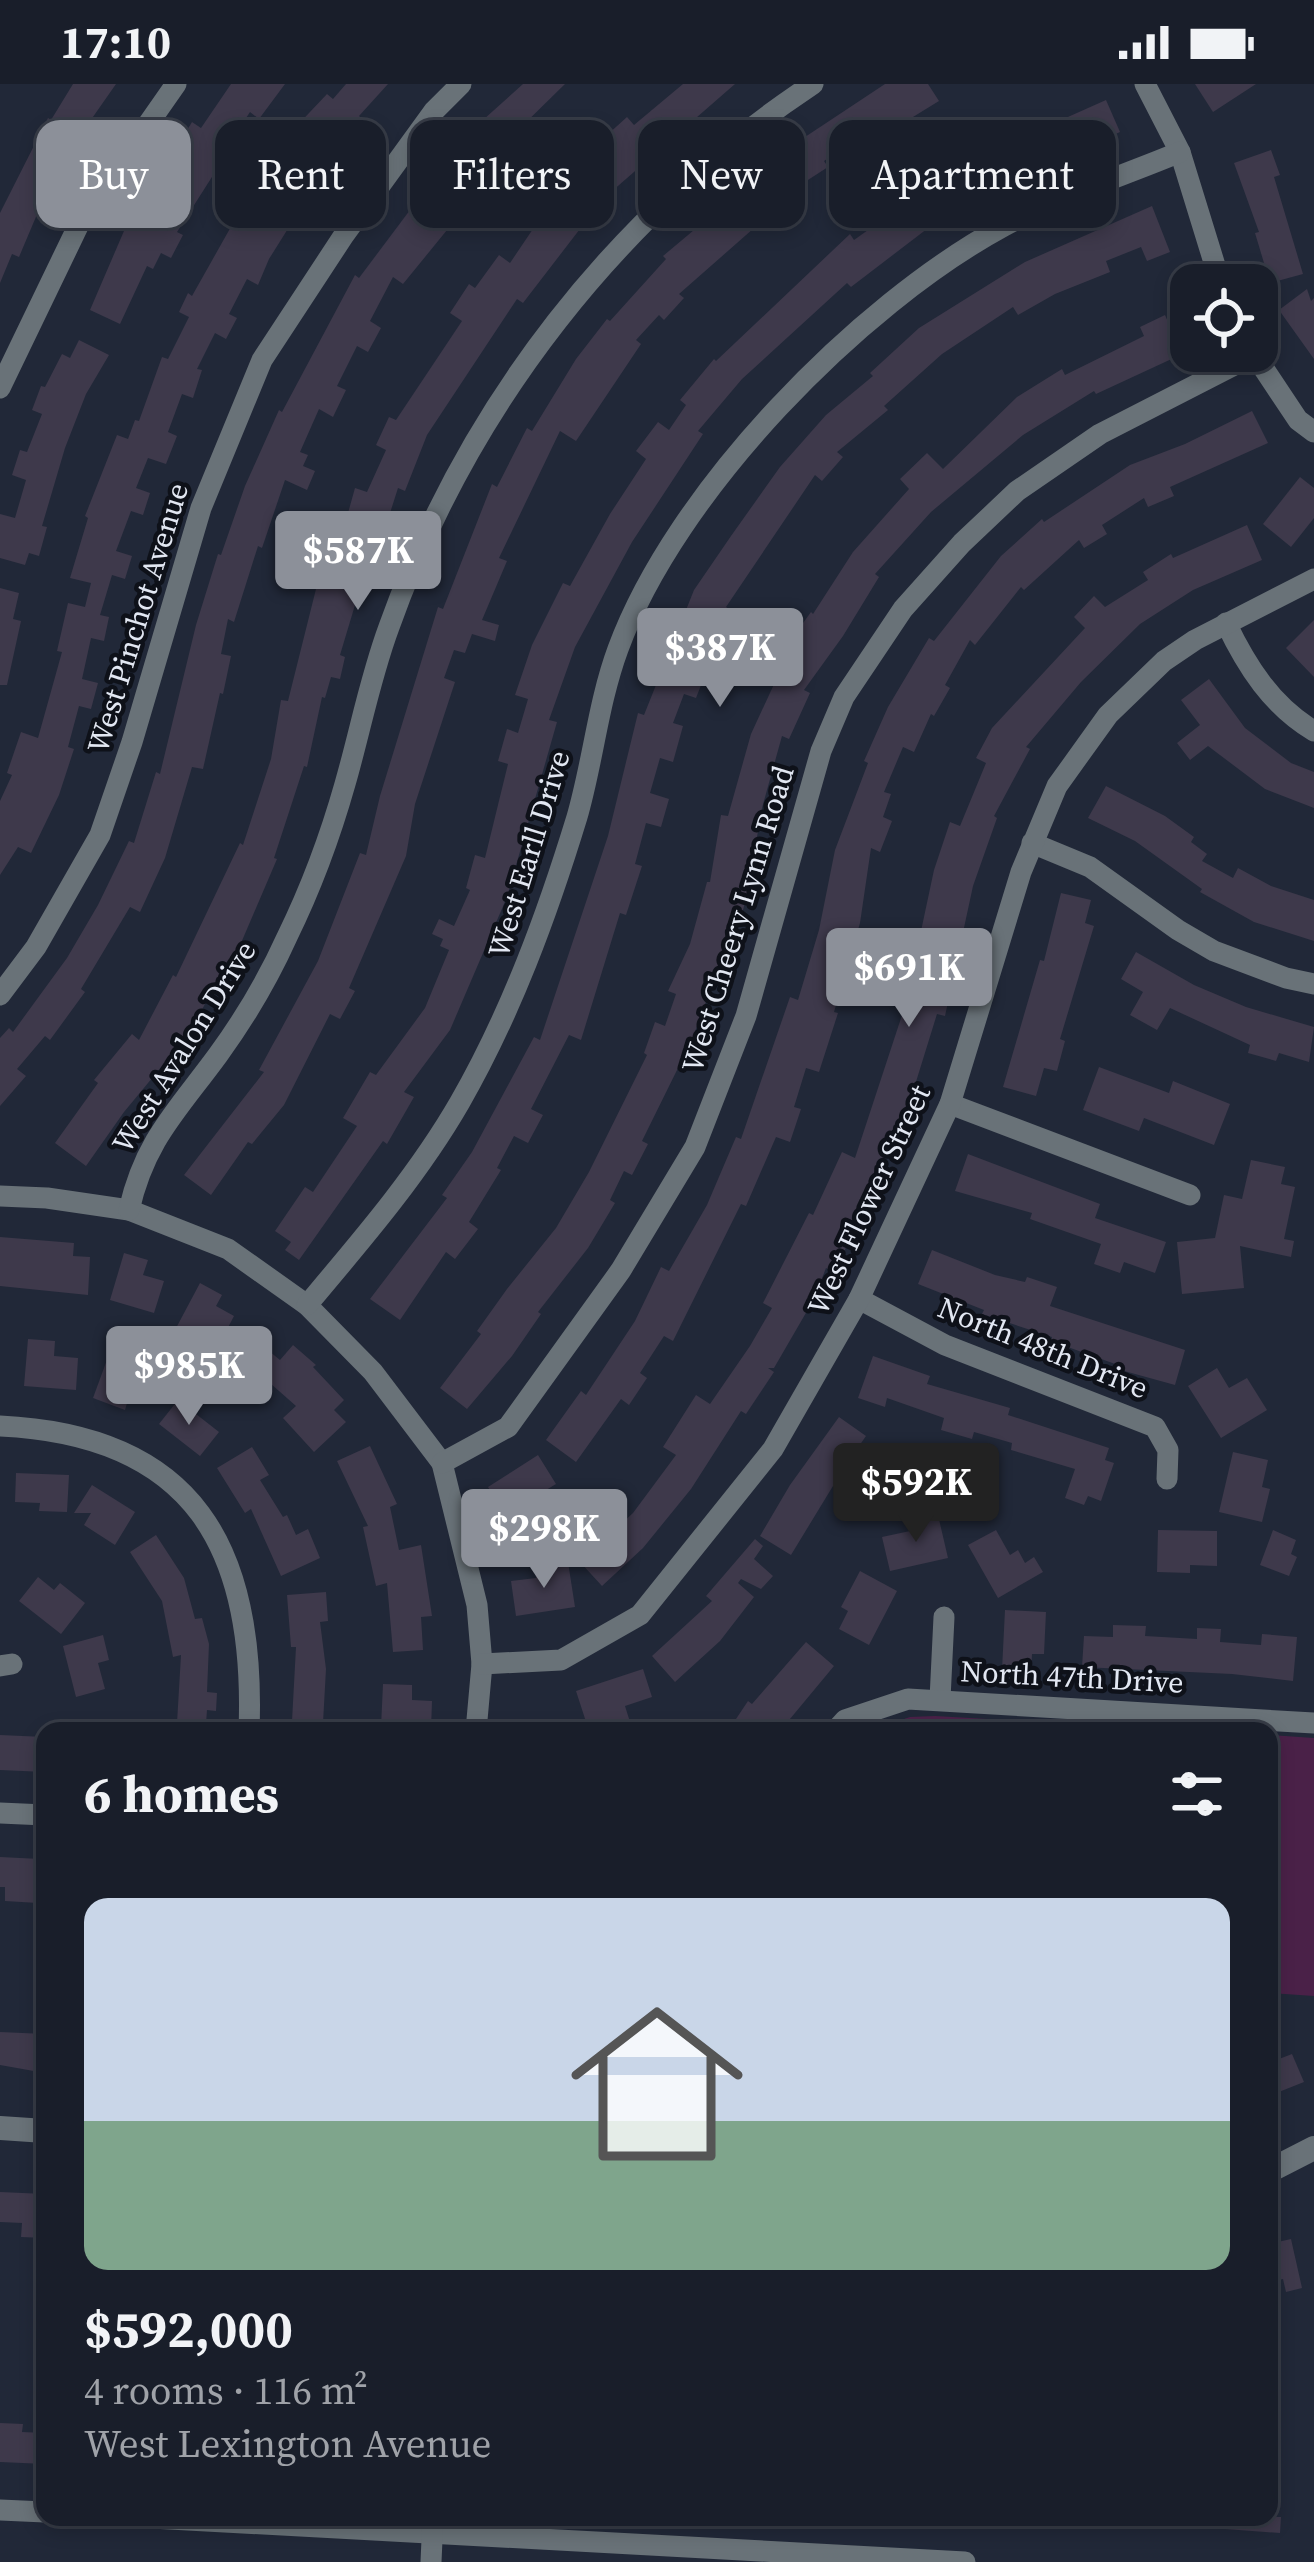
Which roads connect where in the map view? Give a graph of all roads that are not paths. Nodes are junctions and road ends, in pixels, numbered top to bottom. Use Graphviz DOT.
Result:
graph roads {
  1 [pos="176,84"];
  2 [pos="461,84"];
  3 [pos="813,84"];
  4 [pos="1144,84"];
  5 [pos="1180,152"];
  6 [pos="1215,264"];
  7 [pos="1217,372"];
  8 [pos="1269,372"];
  9 [pos="0,388"];
  10 [pos="1309,419"];
  11 [pos="1314,579"];
  12 [pos="1226,623"];
  13 [pos="1314,731"];
  14 [pos="1033,843"];
  15 [pos="1314,984"];
  16 [pos="0,995"];
  17 [pos="950,1104"];
  18 [pos="1190,1195"];
  19 [pos="0,1196"];
  20 [pos="129,1210"];
  21 [pos="859,1299"];
  22 [pos="307,1305"];
  23 [pos="0,1426"];
  24 [pos="442,1463"];
  25 [pos="1167,1479"];
  26 [pos="944,1617"];
  27 [pos="482,1664"];
  28 [pos="940,1699"];
  29 [pos="249,1722"];
  30 [pos="477,1722"];
  31 [pos="843,1722"];
  32 [pos="1314,1723"];
  33 [pos="0,1813"];
  34 [pos="36,1815"];
  35 [pos="0,2128"];
  36 [pos="36,2130"];
  37 [pos="1314,2148"];
  38 [pos="1278,2166"];
  39 [pos="0,2510"];
  40 [pos="36,2512"];
  41 [pos="432,2526"];
  42 [pos="446,2526"];
  43 [pos="431,2562"];
  44 [pos="965,2562"];
  1 -- 9 [label="street"];
  2 -- 16 [label="street, West Pinchot Avenue"];
  3 -- 20 [label="street, West Avalon Drive"];
  4 -- 5 [label="street"];
  5 -- 6 [label="street"];
  5 -- 22 [label="street, West Earll Drive"];
  7 -- 24 [label="street, West Cheery Lynn Road"];
  8 -- 10 [label="street"];
  11 -- 12 [label="street, West Flower Street"];
  12 -- 13 [label="street"];
  12 -- 14 [label="street, West Flower Street"];
  14 -- 15 [label="street"];
  14 -- 17 [label="street, West Flower Street"];
  17 -- 18 [label="street"];
  17 -- 21 [label="street, West Flower Street"];
  19 -- 20 [label="street"];
  20 -- 22 [label="street"];
  21 -- 25 [label="street, North 48th Drive"];
  21 -- 27 [label="street, West Flower Street"];
  22 -- 24 [label="street"];
  23 -- 29 [label="street"];
  24 -- 27 [label="street"];
  26 -- 28 [label="street"];
  27 -- 30 [label="street"];
  28 -- 31 [label="street, North 47th Drive"];
  28 -- 32 [label="street, North 47th Drive"];
  33 -- 34 [label="street"];
  35 -- 36 [label="street"];
  37 -- 38 [label="street"];
  39 -- 40 [label="street"];
  41 -- 43 [label="street"];
  42 -- 44 [label="street"];
}
